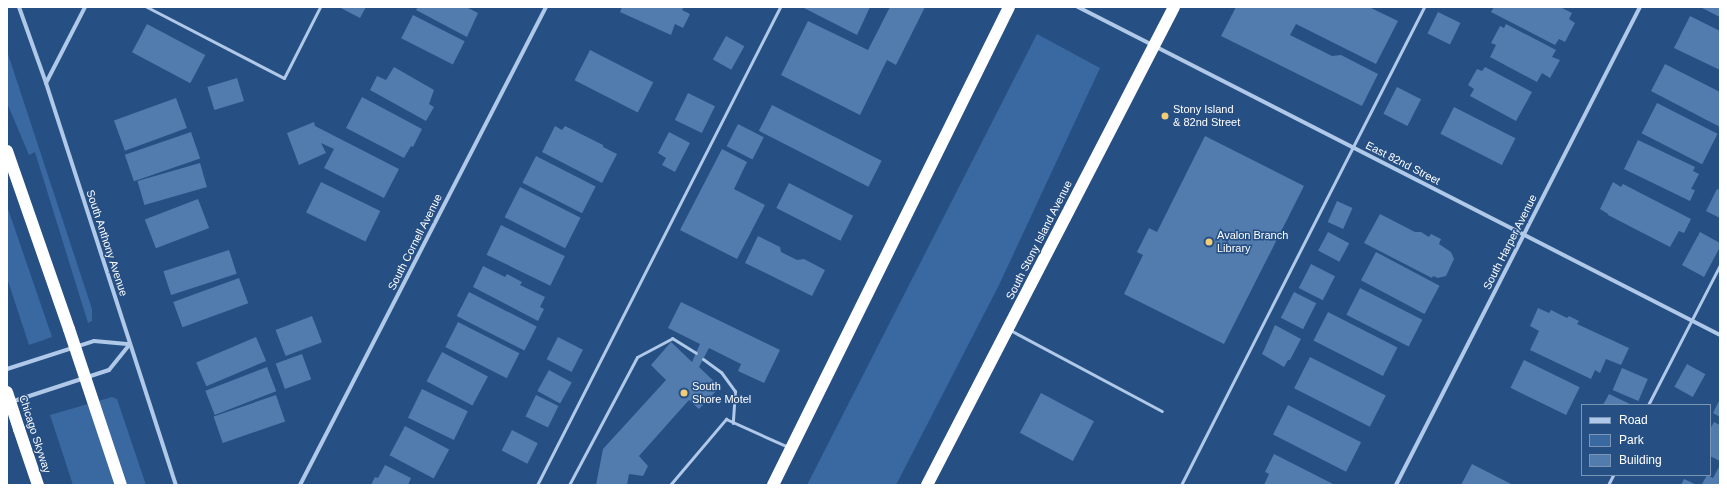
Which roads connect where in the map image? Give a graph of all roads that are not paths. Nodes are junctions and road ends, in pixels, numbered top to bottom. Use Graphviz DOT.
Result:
graph roads {
  1 [pos="18,7"];
  2 [pos="85,7"];
  3 [pos="147,7"];
  4 [pos="320,7"];
  5 [pos="546,7"];
  6 [pos="780,7"];
  7 [pos="1009,7"];
  8 [pos="1078,7"];
  9 [pos="1174,7"];
  10 [pos="1424,7"];
  11 [pos="1640,7"];
  12 [pos="1154,46"];
  13 [pos="46,84"];
  14 [pos="1352,148"];
  15 [pos="7,152"];
  16 [pos="1524,235"];
  17 [pos="1720,264"];
  18 [pos="1691,321"];
  19 [pos="1008,329"];
  20 [pos="1720,335"];
  21 [pos="130,344"];
  22 [pos="696,353"];
  23 [pos="703,359"];
  24 [pos="7,369"];
  25 [pos="7,392"];
  26 [pos="7,403"];
  27 [pos="1649,404"];
  28 [pos="1162,411"];
  29 [pos="733,422"];
  30 [pos="791,449"];
  31 [pos="1612,476"];
  32 [pos="38,485"];
  33 [pos="121,485"];
  34 [pos="176,485"];
  35 [pos="300,485"];
  36 [pos="537,485"];
  37 [pos="569,485"];
  38 [pos="670,485"];
  39 [pos="774,485"];
  40 [pos="927,485"];
  41 [pos="1181,485"];
  42 [pos="1396,485"];
  43 [pos="1608,485"];
  1 -- 13 [label="street, South Anthony Avenue"];
  2 -- 13 [label="street"];
  3 -- 4 [label="lane"];
  5 -- 35 [label="street, South Cornell Avenue"];
  6 -- 36 [label="lane"];
  7 -- 30 [label="highway"];
  8 -- 12 [label="street, East 82nd Street"];
  9 -- 12 [label="highway, South Stony Island Avenue"];
  10 -- 14 [label="lane"];
  11 -- 16 [label="street, South Harper Avenue"];
  12 -- 14 [label="street, East 82nd Street"];
  12 -- 19 [label="highway, South Stony Island Avenue"];
  13 -- 21 [label="street, South Anthony Avenue"];
  14 -- 16 [label="street, East 82nd Street"];
  14 -- 41 [label="lane"];
  15 -- 33 [label="highway, bridge"];
  16 -- 18 [label="street, East 82nd Street"];
  16 -- 42 [label="street, South Harper Avenue"];
  17 -- 18 [label="lane"];
  18 -- 20 [label="street, East 82nd Street"];
  18 -- 27 [label="lane"];
  19 -- 28 [label="lane"];
  19 -- 40 [label="highway, South Stony Island Avenue"];
  21 -- 24 [label="street"];
  21 -- 26 [label="street"];
  21 -- 34 [label="street, South Anthony Avenue"];
  22 -- 37 [label="lane"];
  23 -- 29 [label="lane"];
  25 -- 32 [label="highway, Chicago Skyway, bridge"];
  29 -- 30 [label="lane"];
  29 -- 38 [label="lane"];
  30 -- 39 [label="highway"];
  31 -- 43 [label="lane"];
}
